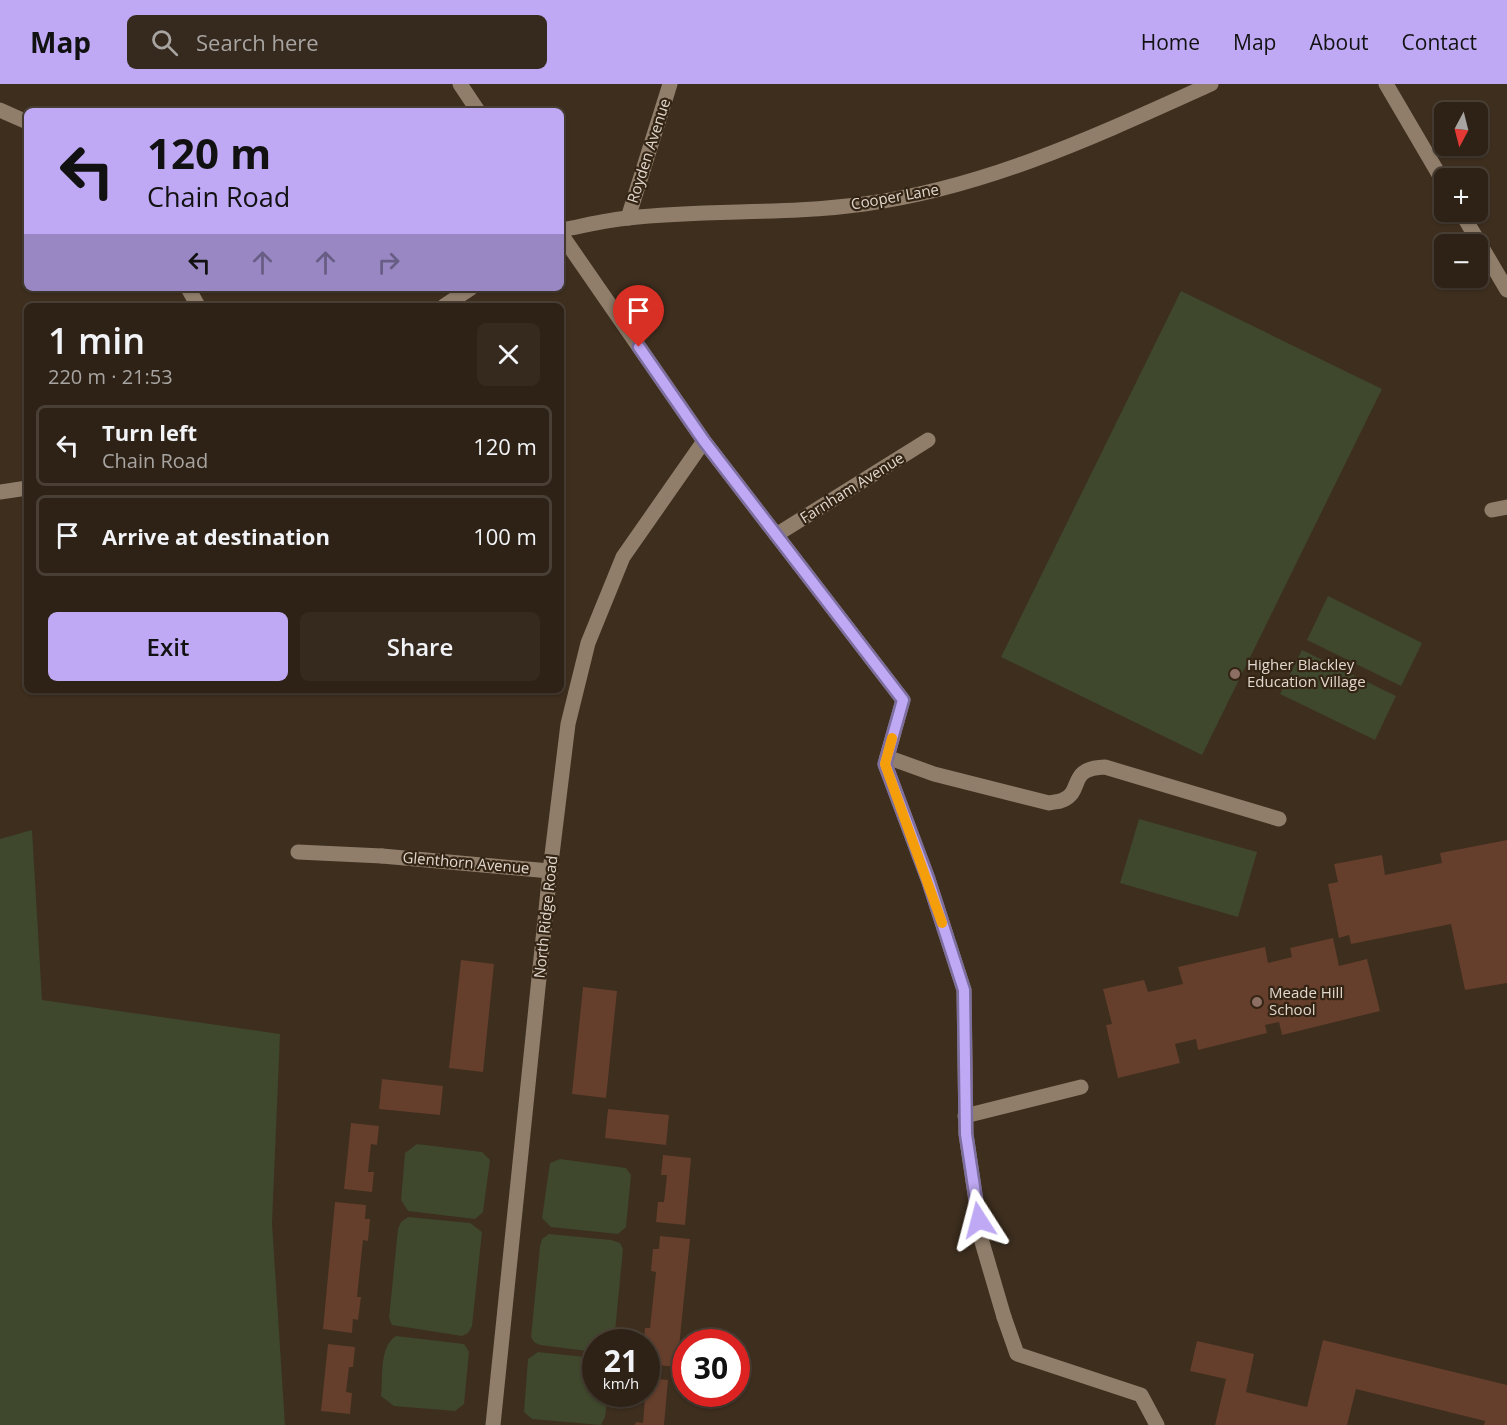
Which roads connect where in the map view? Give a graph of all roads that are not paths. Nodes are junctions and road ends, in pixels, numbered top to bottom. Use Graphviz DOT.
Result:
graph roads {
  1 [pos="460,84"];
  2 [pos="670,84"];
  3 [pos="1210,84"];
  4 [pos="1386,84"];
  5 [pos="476,108"];
  6 [pos="0,110"];
  7 [pos="24,121"];
  8 [pos="1435,168"];
  9 [pos="627,218"];
  10 [pos="1467,222"];
  11 [pos="564,231"];
  12 [pos="564,236"];
  13 [pos="1507,290"];
  14 [pos="466,291"];
  15 [pos="448,303"];
  16 [pos="928,440"];
  17 [pos="704,441"];
  18 [pos="24,488"];
  19 [pos="0,492"];
  20 [pos="776,535"];
  21 [pos="887,758"];
  22 [pos="1279,819"];
  23 [pos="298,852"];
  24 [pos="550,871"];
  25 [pos="1081,1087"];
  26 [pos="965,1116"];
  27 [pos="492,1425"];
  28 [pos="1157,1425"];
  1 -- 5 [label="street"];
  2 -- 9 [label="street, Royden Avenue"];
  3 -- 9 [label="street, Cooper Lane"];
  4 -- 8 [label="street"];
  6 -- 7 [label="street"];
  9 -- 11 [label="street, Cooper Lane"];
  10 -- 13 [label="street"];
  12 -- 17 [label="street"];
  14 -- 15 [label="street"];
  16 -- 20 [label="street, Farnham Avenue"];
  17 -- 20 [label="street"];
  17 -- 24 [label="street, North Ridge Road"];
  18 -- 19 [label="street"];
  20 -- 21 [label="street"];
  21 -- 22 [label="street"];
  21 -- 26 [label="street"];
  23 -- 24 [label="street, Glenthorn Avenue"];
  24 -- 27 [label="street, North Ridge Road"];
  25 -- 26 [label="street"];
  26 -- 28 [label="street"];
}
